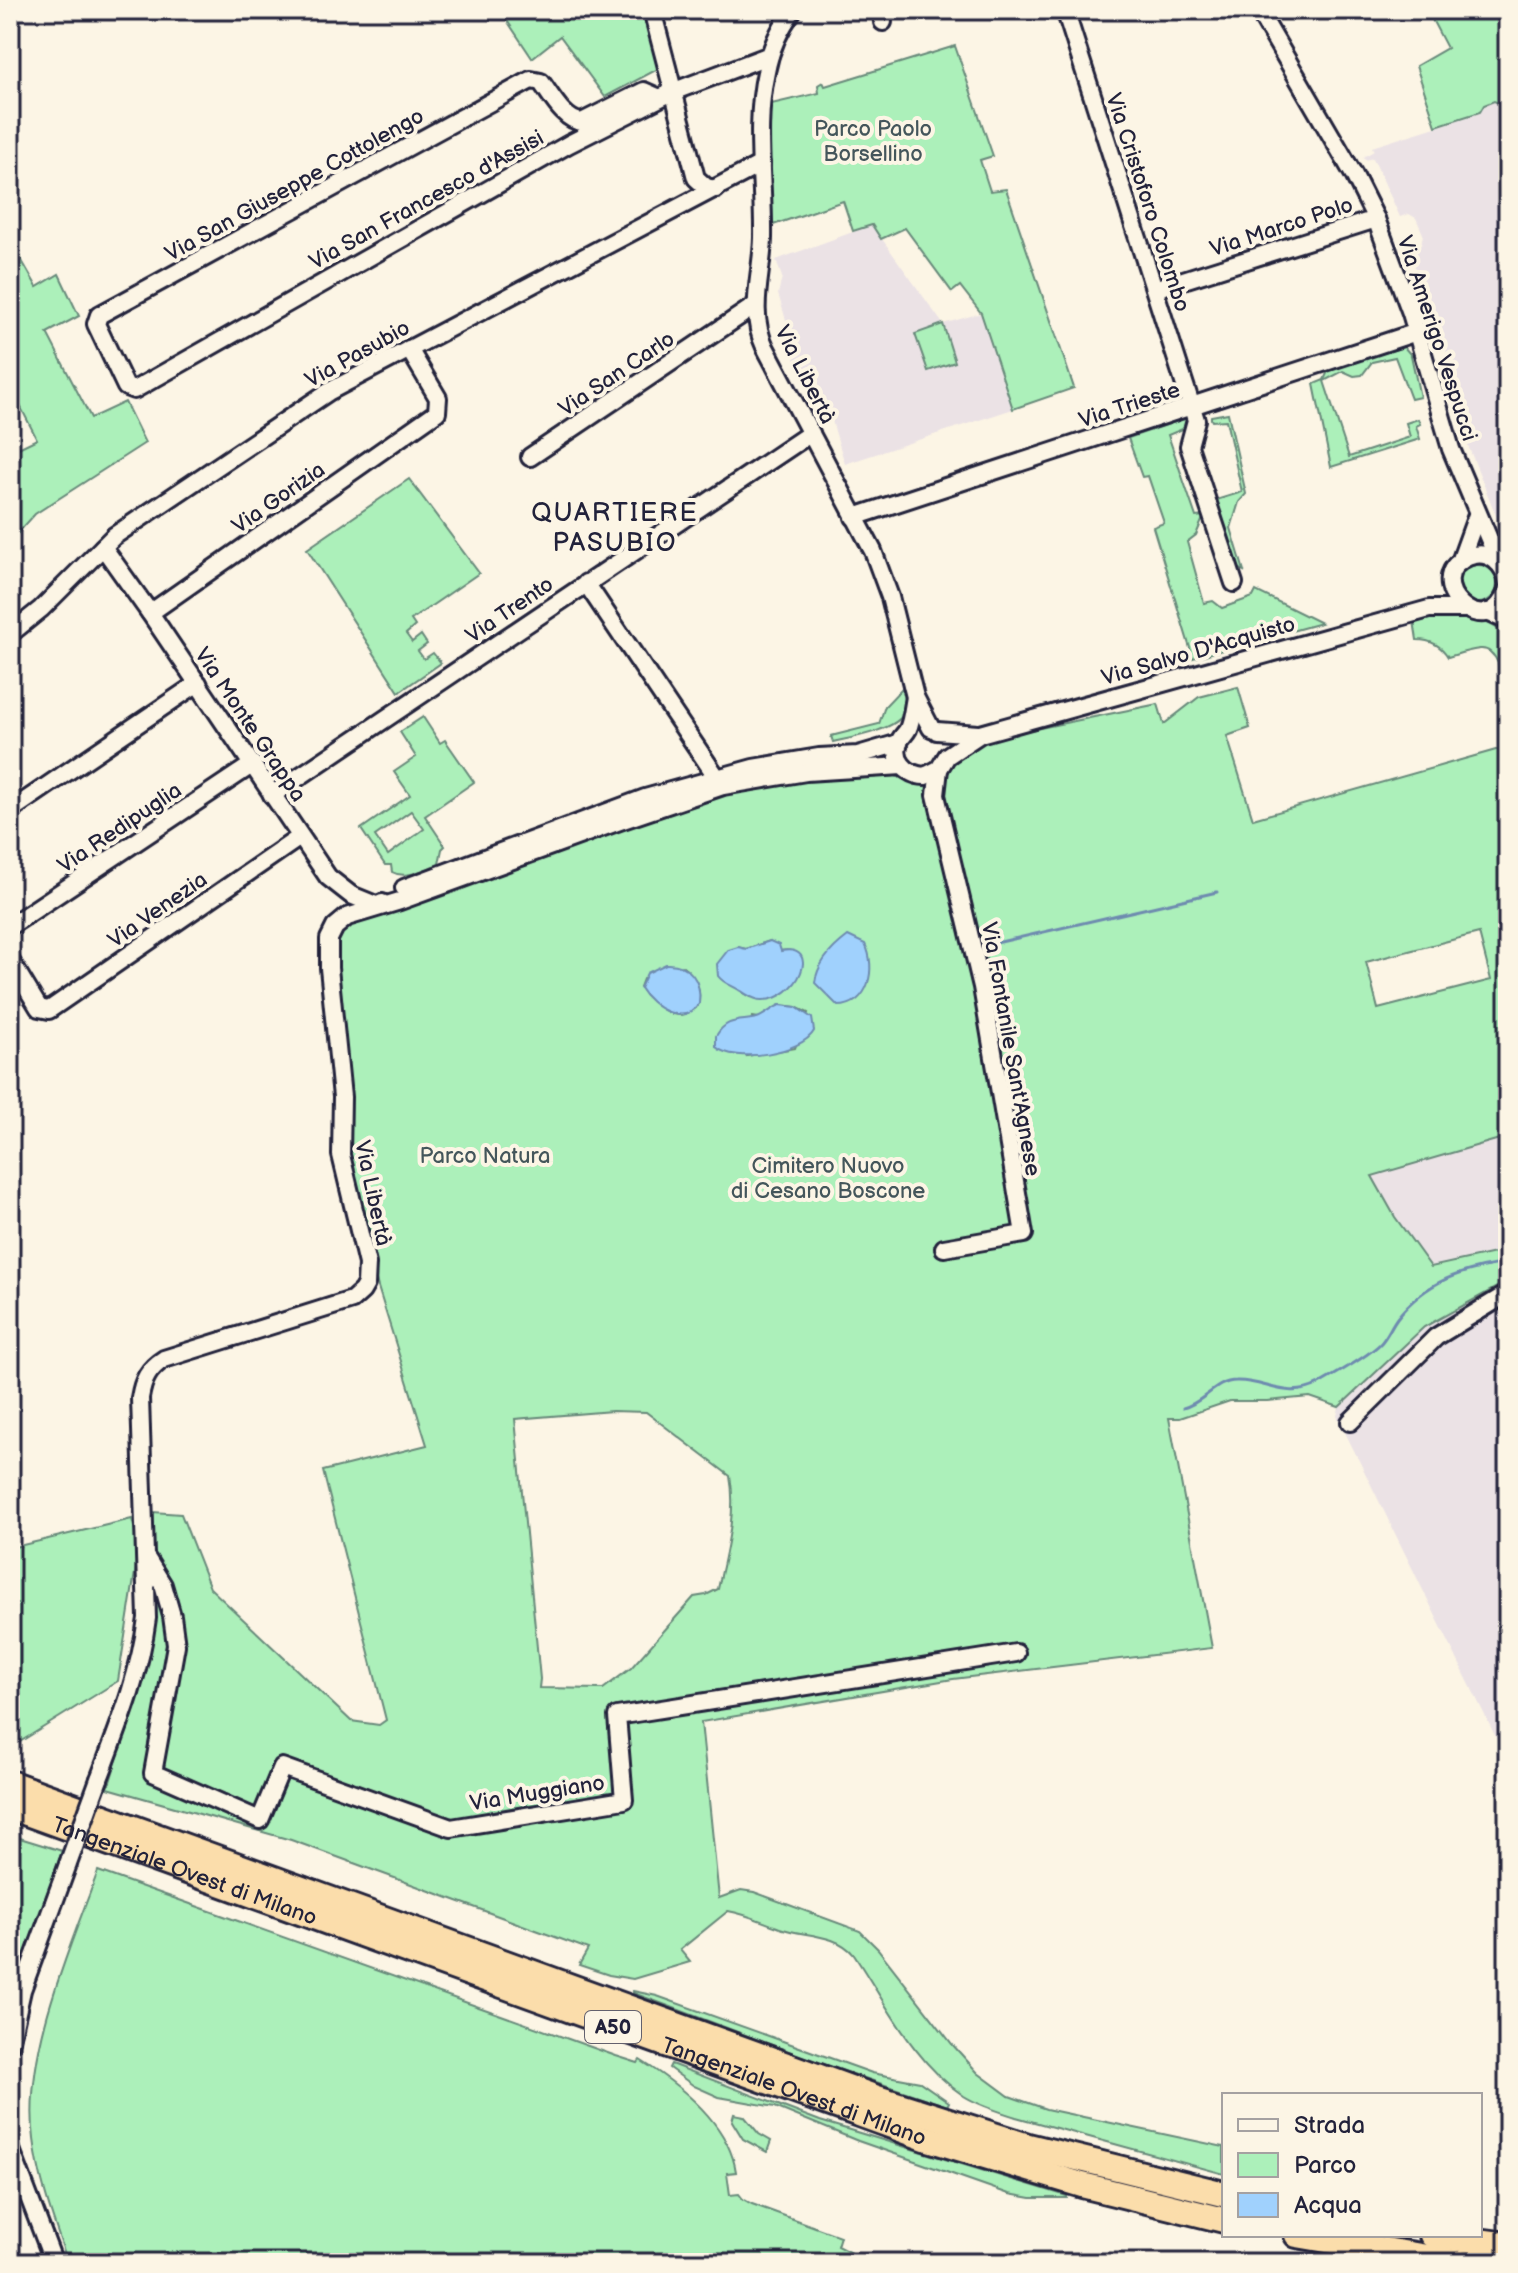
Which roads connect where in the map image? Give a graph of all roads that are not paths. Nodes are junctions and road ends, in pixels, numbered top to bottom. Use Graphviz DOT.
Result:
graph roads {
  1 [pos="652,10"];
  2 [pos="793,10"];
  3 [pos="1258,10"];
  4 [pos="1065,11"];
  5 [pos="770,55"];
  6 [pos="666,95"];
  7 [pos="575,122"];
  8 [pos="761,164"];
  9 [pos="716,189"];
  10 [pos="1376,219"];
  11 [pos="1155,289"];
  12 [pos="756,305"];
  13 [pos="725,325"];
  14 [pos="1417,332"];
  15 [pos="761,338"];
  16 [pos="409,349"];
  17 [pos="134,390"];
  18 [pos="1191,406"];
  19 [pos="811,433"];
  20 [pos="530,457"];
  21 [pos="1477,515"];
  22 [pos="854,517"];
  23 [pos="103,547"];
  24 [pos="1495,559"];
  25 [pos="1460,562"];
  26 [pos="1451,578"];
  27 [pos="586,583"];
  28 [pos="1234,583"];
  29 [pos="1507,593"];
  30 [pos="1429,609"];
  31 [pos="1464,609"];
  32 [pos="1487,612"];
  33 [pos="150,613"];
  34 [pos="1508,621"];
  35 [pos="10,634"];
  36 [pos="198,683"];
  37 [pos="915,697"];
  38 [pos="934,729"];
  39 [pos="980,734"];
  40 [pos="903,737"];
  41 [pos="943,762"];
  42 [pos="253,764"];
  43 [pos="910,770"];
  44 [pos="721,782"];
  45 [pos="272,795"];
  46 [pos="936,795"];
  47 [pos="13,803"];
  48 [pos="300,837"];
  49 [pos="328,877"];
  50 [pos="378,906"];
  51 [pos="349,917"];
  52 [pos="10,926"];
  53 [pos="10,960"];
  54 [pos="944,1248"];
  55 [pos="1506,1296"];
  56 [pos="1350,1422"];
  57 [pos="144,1510"];
  58 [pos="146,1558"];
  59 [pos="1016,1653"];
  60 [pos="10,1783"];
  61 [pos="10,1807"];
  62 [pos="10,2044"];
  63 [pos="10,2147"];
  64 [pos="1222,2194"];
  65 [pos="1222,2220"];
  66 [pos="1309,2237"];
  67 [pos="1447,2237"];
  68 [pos="1508,2245"];
  69 [pos="54,2263"];
  70 [pos="1462,2263"];
  1 -- 6 [label="street"];
  2 -- 5 [label="street, Via Libertà"];
  3 -- 10 [label="street, Via Amerigo Vespucci"];
  4 -- 11 [label="street, Via Cristoforo Colombo"];
  5 -- 6 [label="street, Via San Francesco d'Assisi"];
  5 -- 8 [label="street, Via Libertà"];
  6 -- 7 [label="street, Via San Francesco d'Assisi"];
  6 -- 9 [label="street"];
  6 -- 17 [label="street, Via San Francesco d'Assisi"];
  7 -- 17 [label="street, Via San Giuseppe Cottolengo"];
  8 -- 9 [label="street, Via Pasubio"];
  8 -- 12 [label="street, Via Libertà"];
  9 -- 16 [label="street, Via Pasubio"];
  10 -- 11 [label="street, Via Marco Polo"];
  10 -- 14 [label="street, Via Amerigo Vespucci"];
  11 -- 18 [label="street, Via Cristoforo Colombo"];
  12 -- 13 [label="street, Via San Carlo"];
  12 -- 15 [label="street, Via Libertà"];
  13 -- 15 [label="street"];
  13 -- 20 [label="street, Via San Carlo"];
  14 -- 18 [label="street, Via Trieste"];
  14 -- 21 [label="street, Via Amerigo Vespucci"];
  15 -- 19 [label="street, Via Libertà"];
  16 -- 23 [label="street, Via Pasubio"];
  16 -- 33 [label="street, Via Gorizia"];
  18 -- 22 [label="street, Via Trieste"];
  18 -- 28 [label="street, Via Cristoforo Colombo"];
  19 -- 22 [label="street, Via Libertà"];
  19 -- 27 [label="street, Via Trento"];
  21 -- 24 [label="street, Via Amerigo Vespucci"];
  21 -- 25 [label="street"];
  22 -- 37 [label="street, Via Libertà"];
  23 -- 33 [label="street, Via Monte Grappa"];
  23 -- 35 [label="street, Via Pasubio"];
  24 -- 25 [label="street"];
  24 -- 29 [label="street, Via Amerigo Vespucci"];
  25 -- 26 [label="street"];
  26 -- 30 [label="street"];
  26 -- 31 [label="street"];
  27 -- 44 [label="street"];
  27 -- 45 [label="street, Via Trento"];
  29 -- 32 [label="street, Via Amerigo Vespucci"];
  30 -- 31 [label="street, Via Salvo D'Acquisto"];
  30 -- 39 [label="street, Via Salvo D'Acquisto"];
  31 -- 32 [label="street"];
  32 -- 34 [label="street"];
  33 -- 36 [label="street, Via Monte Grappa"];
  36 -- 42 [label="street, Via Monte Grappa"];
  36 -- 47 [label="street"];
  37 -- 38 [label="street"];
  37 -- 40 [label="street"];
  38 -- 39 [label="street"];
  38 -- 40 [label="street"];
  38 -- 41 [label="street"];
  39 -- 41 [label="street"];
  40 -- 43 [label="street"];
  40 -- 44 [label="street"];
  41 -- 43 [label="street"];
  41 -- 46 [label="street"];
  42 -- 45 [label="street, Via Monte Grappa"];
  42 -- 52 [label="street, Via Redipuglia"];
  43 -- 44 [label="street"];
  43 -- 46 [label="street"];
  44 -- 50 [label="street"];
  45 -- 48 [label="street, Via Monte Grappa"];
  46 -- 54 [label="street, Via Fontanile Sant'Agnese"];
  48 -- 49 [label="street, Via Monte Grappa"];
  48 -- 53 [label="street, Via Venezia"];
  49 -- 50 [label="street, Via Monte Grappa"];
  49 -- 51 [label="street"];
  50 -- 51 [label="street"];
  51 -- 57 [label="street, Via Libertà"];
  55 -- 56 [label="street"];
  57 -- 58 [label="street, Via Muggiano"];
  58 -- 59 [label="street, Via Muggiano"];
  58 -- 62 [label="street, Via Muggiano, bridge"];
  60 -- 64 [label="highway, Tangenziale Ovest di Milano / A50"];
  61 -- 65 [label="highway, Tangenziale Ovest di Milano / A50"];
  63 -- 69 [label="street"];
  66 -- 70 [label="highway"];
  67 -- 68 [label="highway"];
}
